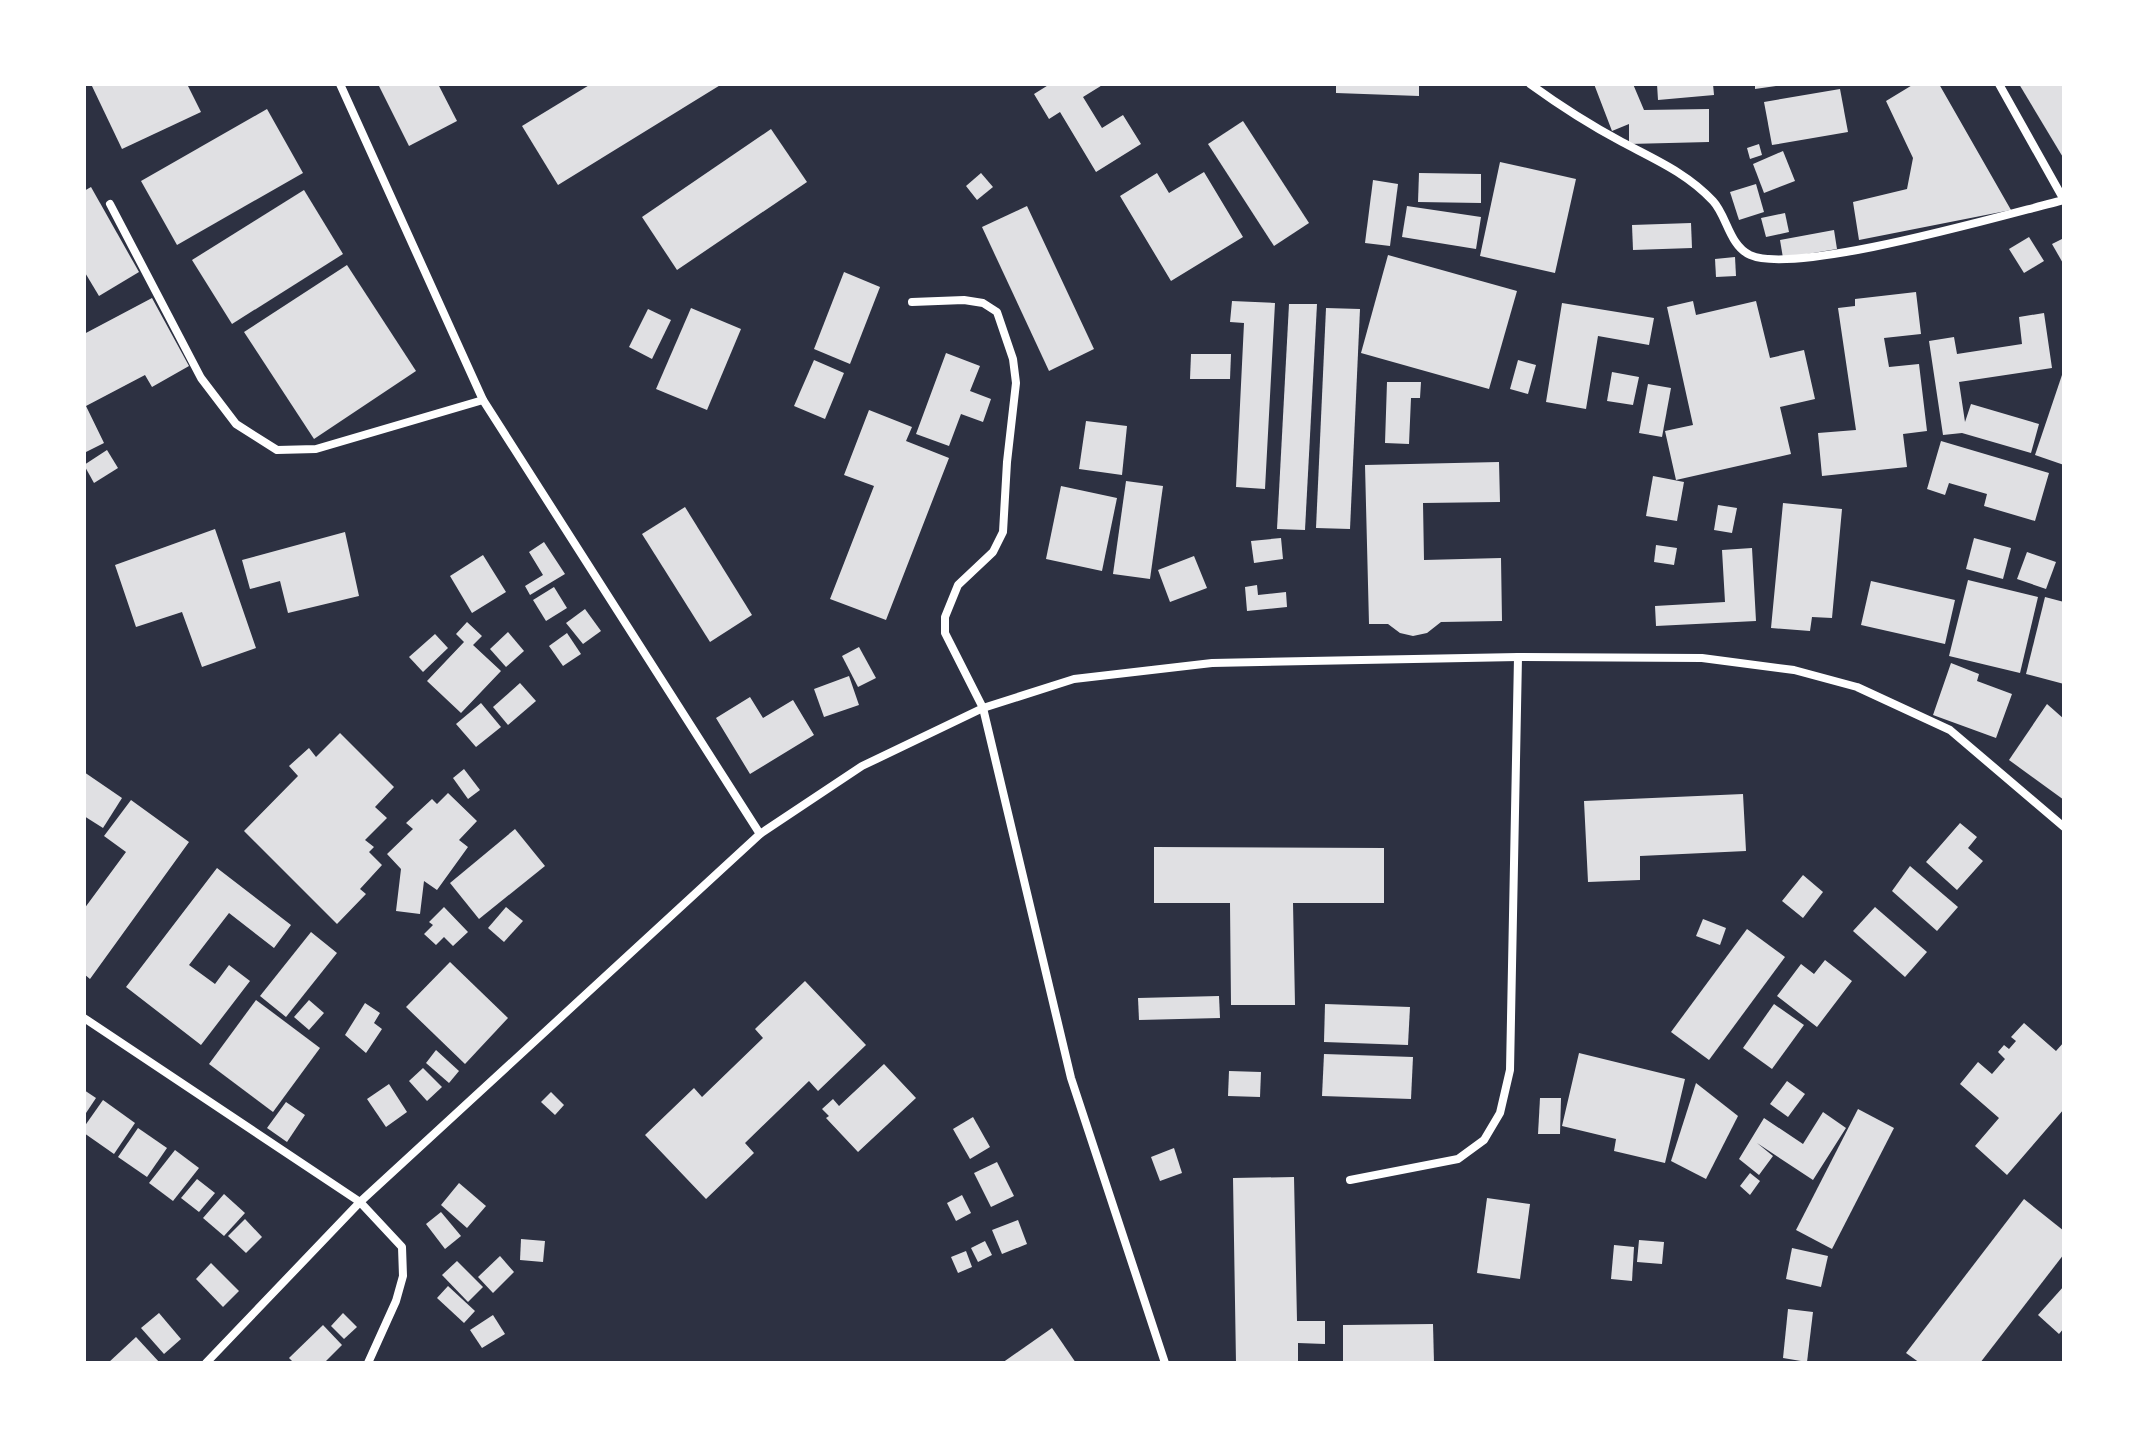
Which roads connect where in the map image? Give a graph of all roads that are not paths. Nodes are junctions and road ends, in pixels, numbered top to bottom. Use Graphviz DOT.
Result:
graph roads {
  1 [pos="340,84"];
  2 [pos="1530,84"];
  3 [pos="1999,84"];
  4 [pos="2064,200"];
  5 [pos="110,204"];
  6 [pos="912,302"];
  7 [pos="483,400"];
  8 [pos="1518,657"];
  9 [pos="983,708"];
  10 [pos="2064,827"];
  11 [pos="760,834"];
  12 [pos="84,1018"];
  13 [pos="1350,1180"];
  14 [pos="360,1202"];
  15 [pos="206,1363"];
  16 [pos="368,1363"];
  17 [pos="1165,1363"];
  1 -- 7 [label="street"];
  2 -- 4 [label="street"];
  3 -- 4 [label="street"];
  5 -- 7 [label="street"];
  6 -- 9 [label="street"];
  7 -- 11 [label="street"];
  8 -- 9 [label="street"];
  8 -- 10 [label="street"];
  8 -- 13 [label="street"];
  9 -- 11 [label="street"];
  9 -- 17 [label="street"];
  11 -- 14 [label="street"];
  12 -- 14 [label="street"];
  14 -- 15 [label="street"];
  14 -- 16 [label="street"];
}
